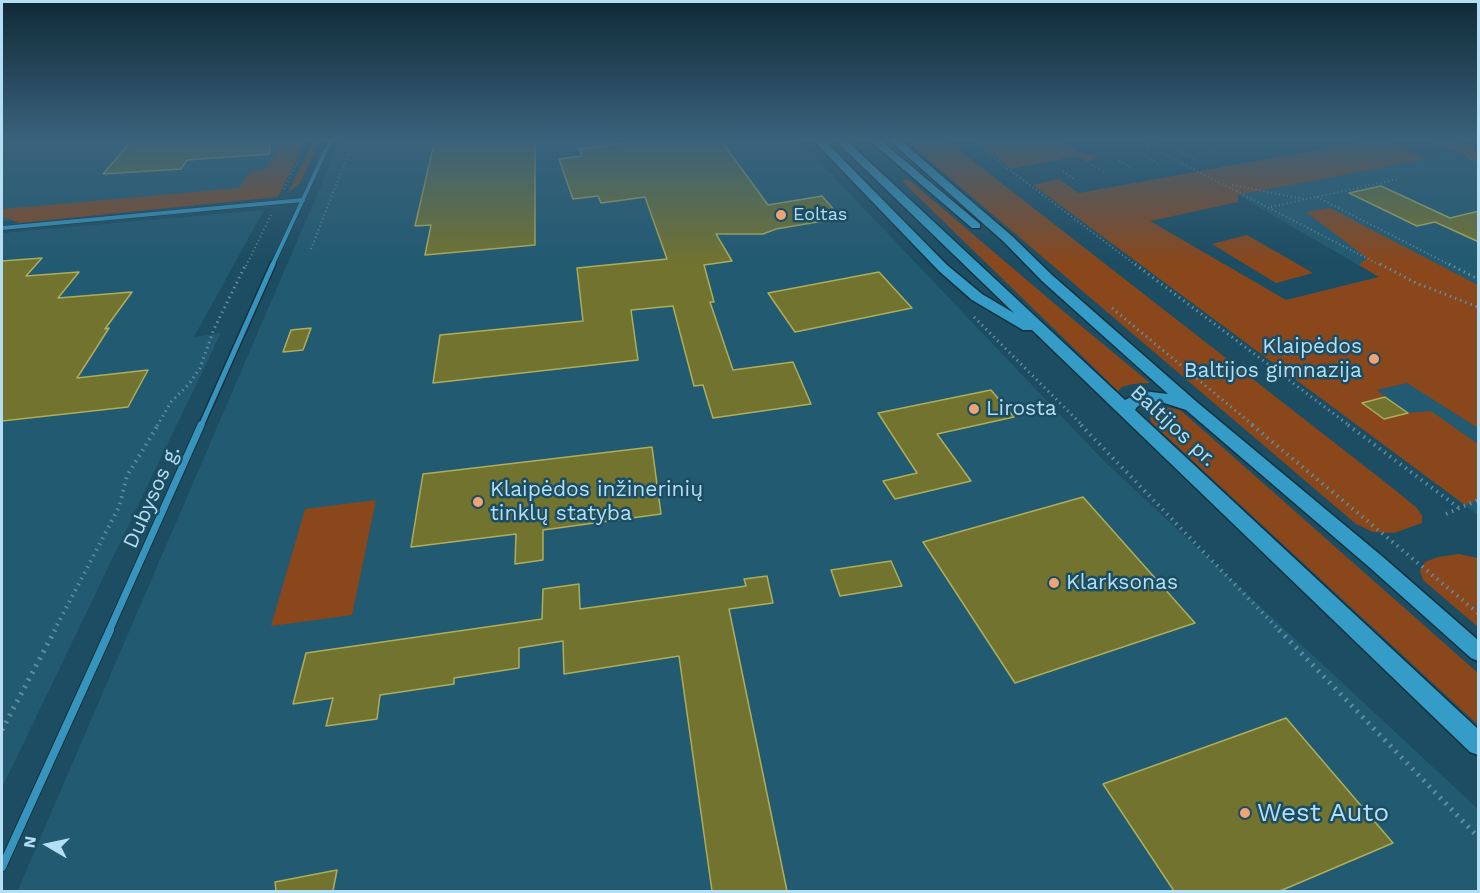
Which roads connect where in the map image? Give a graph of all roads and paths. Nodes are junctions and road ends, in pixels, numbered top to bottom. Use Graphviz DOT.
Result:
graph roads {
  1 [pos="288,181"];
  2 [pos="312,181"];
  3 [pos="338,181"];
  4 [pos="858,181"];
  5 [pos="883,181"];
  6 [pos="923,181"];
  7 [pos="941,181"];
  8 [pos="1024,181"];
  9 [pos="1218,181"];
  10 [pos="1390,181"];
  11 [pos="1225,184"];
  12 [pos="1317,197"];
  13 [pos="1307,199"];
  14 [pos="303,200"];
  15 [pos="277,202"];
  16 [pos="1270,207"];
  17 [pos="2,228"];
  18 [pos="311,249"];
  19 [pos="1047,278"];
  20 [pos="1479,279"];
  21 [pos="1110,307"];
  22 [pos="1479,307"];
  23 [pos="1054,343"];
  24 [pos="1192,407"];
  25 [pos="1126,412"];
  26 [pos="1080,423"];
  27 [pos="1479,500"];
  28 [pos="1459,508"];
  29 [pos="1446,514"];
  30 [pos="1479,613"];
  31 [pos="1479,652"];
  32 [pos="2,730"];
  33 [pos="1479,744"];
  34 [pos="1479,837"];
  35 [pos="2,867"];
  1 -- 15 [label="path"];
  2 -- 14 [label="street, Dubysos g."];
  3 -- 18 [label="path"];
  4 -- 23 [label="highway"];
  5 -- 23 [label="highway, Baltijos pr."];
  6 -- 19 [label="highway"];
  7 -- 19 [label="highway"];
  8 -- 28 [label="path"];
  9 -- 11 [label="path"];
  10 -- 12 [label="path"];
  11 -- 13 [label="path"];
  11 -- 16 [label="path"];
  12 -- 13 [label="path"];
  12 -- 20 [label="path"];
  13 -- 16 [label="path"];
  14 -- 15 [label="street"];
  14 -- 35 [label="street, Dubysos g."];
  15 -- 17 [label="street"];
  15 -- 32 [label="path"];
  16 -- 22 [label="path"];
  19 -- 24 [label="highway, Baltijos pr."];
  21 -- 30 [label="path"];
  23 -- 25 [label="highway, Baltijos pr."];
  24 -- 25 [label="highway"];
  24 -- 31 [label="highway, Baltijos pr."];
  25 -- 33 [label="highway, Baltijos pr."];
  26 -- 34 [label="path"];
  27 -- 28 [label="path"];
  28 -- 29 [label="path"];
}
